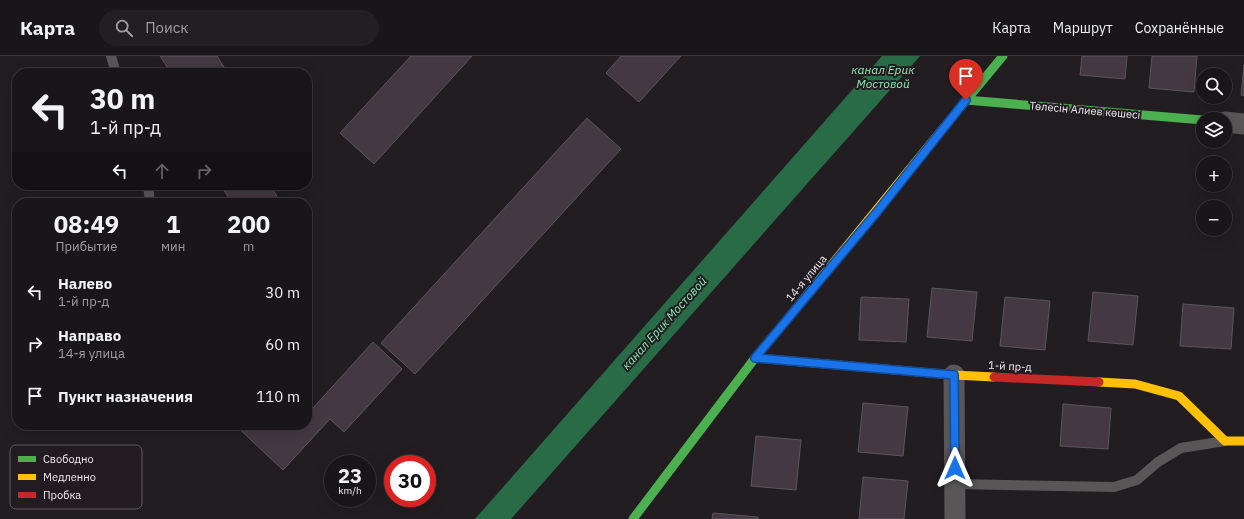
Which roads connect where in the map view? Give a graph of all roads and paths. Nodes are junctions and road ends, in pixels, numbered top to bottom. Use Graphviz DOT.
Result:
graph roads {
  1 [pos="111,56"];
  2 [pos="1003,56"];
  3 [pos="115,68"];
  4 [pos="966,100"];
  5 [pos="1196,119"];
  6 [pos="1232,123"];
  7 [pos="1244,124"];
  8 [pos="755,358"];
  9 [pos="954,375"];
  10 [pos="1225,441"];
  11 [pos="1244,441"];
  12 [pos="955,484"];
  13 [pos="633,519"];
  14 [pos="955,519"];
  1 -- 3 [label="lane"];
  2 -- 4 [label="street, 14-я улица"];
  4 -- 5 [label="street, Төлесін Алиев көшесі"];
  4 -- 8 [label="street, 14-я улица"];
  6 -- 7 [label="street"];
  8 -- 9 [label="street, 1-й пр-д"];
  8 -- 13 [label="street, 14-я улица"];
  9 -- 10 [label="street, 1-й пр-д"];
  9 -- 12 [label="street"];
  10 -- 11 [label="street"];
  10 -- 12 [label="lane"];
  12 -- 14 [label="street"];
}
